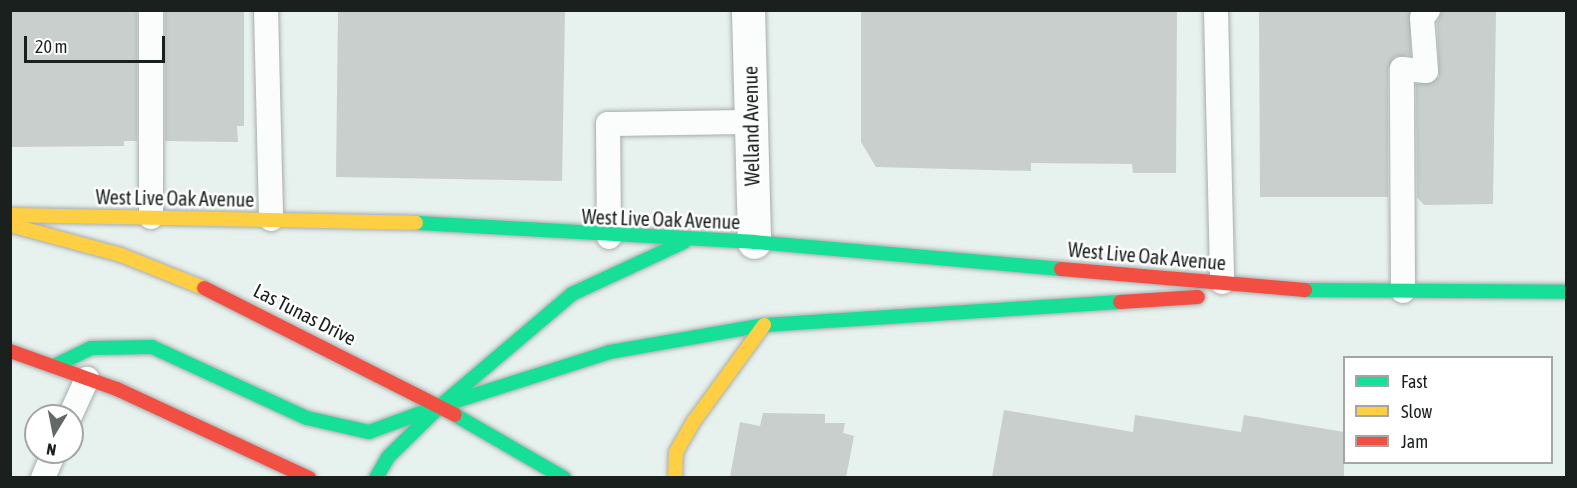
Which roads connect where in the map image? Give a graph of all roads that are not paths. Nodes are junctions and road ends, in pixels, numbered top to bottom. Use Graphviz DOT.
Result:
graph roads {
  1 [pos="151,10"];
  2 [pos="266,10"];
  3 [pos="748,10"];
  4 [pos="1216,10"];
  5 [pos="1428,10"];
  6 [pos="751,122"];
  7 [pos="10,215"];
  8 [pos="152,217"];
  9 [pos="271,219"];
  10 [pos="10,225"];
  11 [pos="609,237"];
  12 [pos="688,240"];
  13 [pos="754,242"];
  14 [pos="1222,282"];
  15 [pos="1309,290"];
  16 [pos="1403,291"];
  17 [pos="1566,292"];
  18 [pos="764,325"];
  19 [pos="10,351"];
  20 [pos="54,366"];
  21 [pos="87,379"];
  22 [pos="76,404"];
  23 [pos="440,406"];
  24 [pos="309,477"];
  25 [pos="376,477"];
  26 [pos="564,477"];
  27 [pos="675,477"];
  1 -- 8 [label="lane"];
  2 -- 9 [label="lane"];
  3 -- 6 [label="street, Welland Avenue"];
  4 -- 14 [label="lane"];
  5 -- 16 [label="lane"];
  6 -- 11 [label="lane"];
  6 -- 13 [label="street, Welland Avenue"];
  7 -- 8 [label="street, West Live Oak Avenue"];
  8 -- 9 [label="street, West Live Oak Avenue"];
  9 -- 11 [label="street, West Live Oak Avenue"];
  10 -- 23 [label="street, Las Tunas Drive"];
  11 -- 12 [label="street, West Live Oak Avenue"];
  12 -- 13 [label="street, West Live Oak Avenue"];
  12 -- 23 [label="street"];
  13 -- 14 [label="street, West Live Oak Avenue"];
  14 -- 15 [label="street, West Live Oak Avenue"];
  15 -- 16 [label="street, West Live Oak Avenue"];
  15 -- 18 [label="street, West Live Oak Avenue"];
  16 -- 17 [label="street, West Live Oak Avenue"];
  18 -- 23 [label="street, West Live Oak Avenue"];
  18 -- 27 [label="street"];
  19 -- 20 [label="street"];
  20 -- 21 [label="street"];
  20 -- 23 [label="street"];
  21 -- 22 [label="lane"];
  21 -- 24 [label="street"];
  23 -- 25 [label="street, West Live Oak Avenue"];
  23 -- 26 [label="street, Las Tunas Drive"];
}
